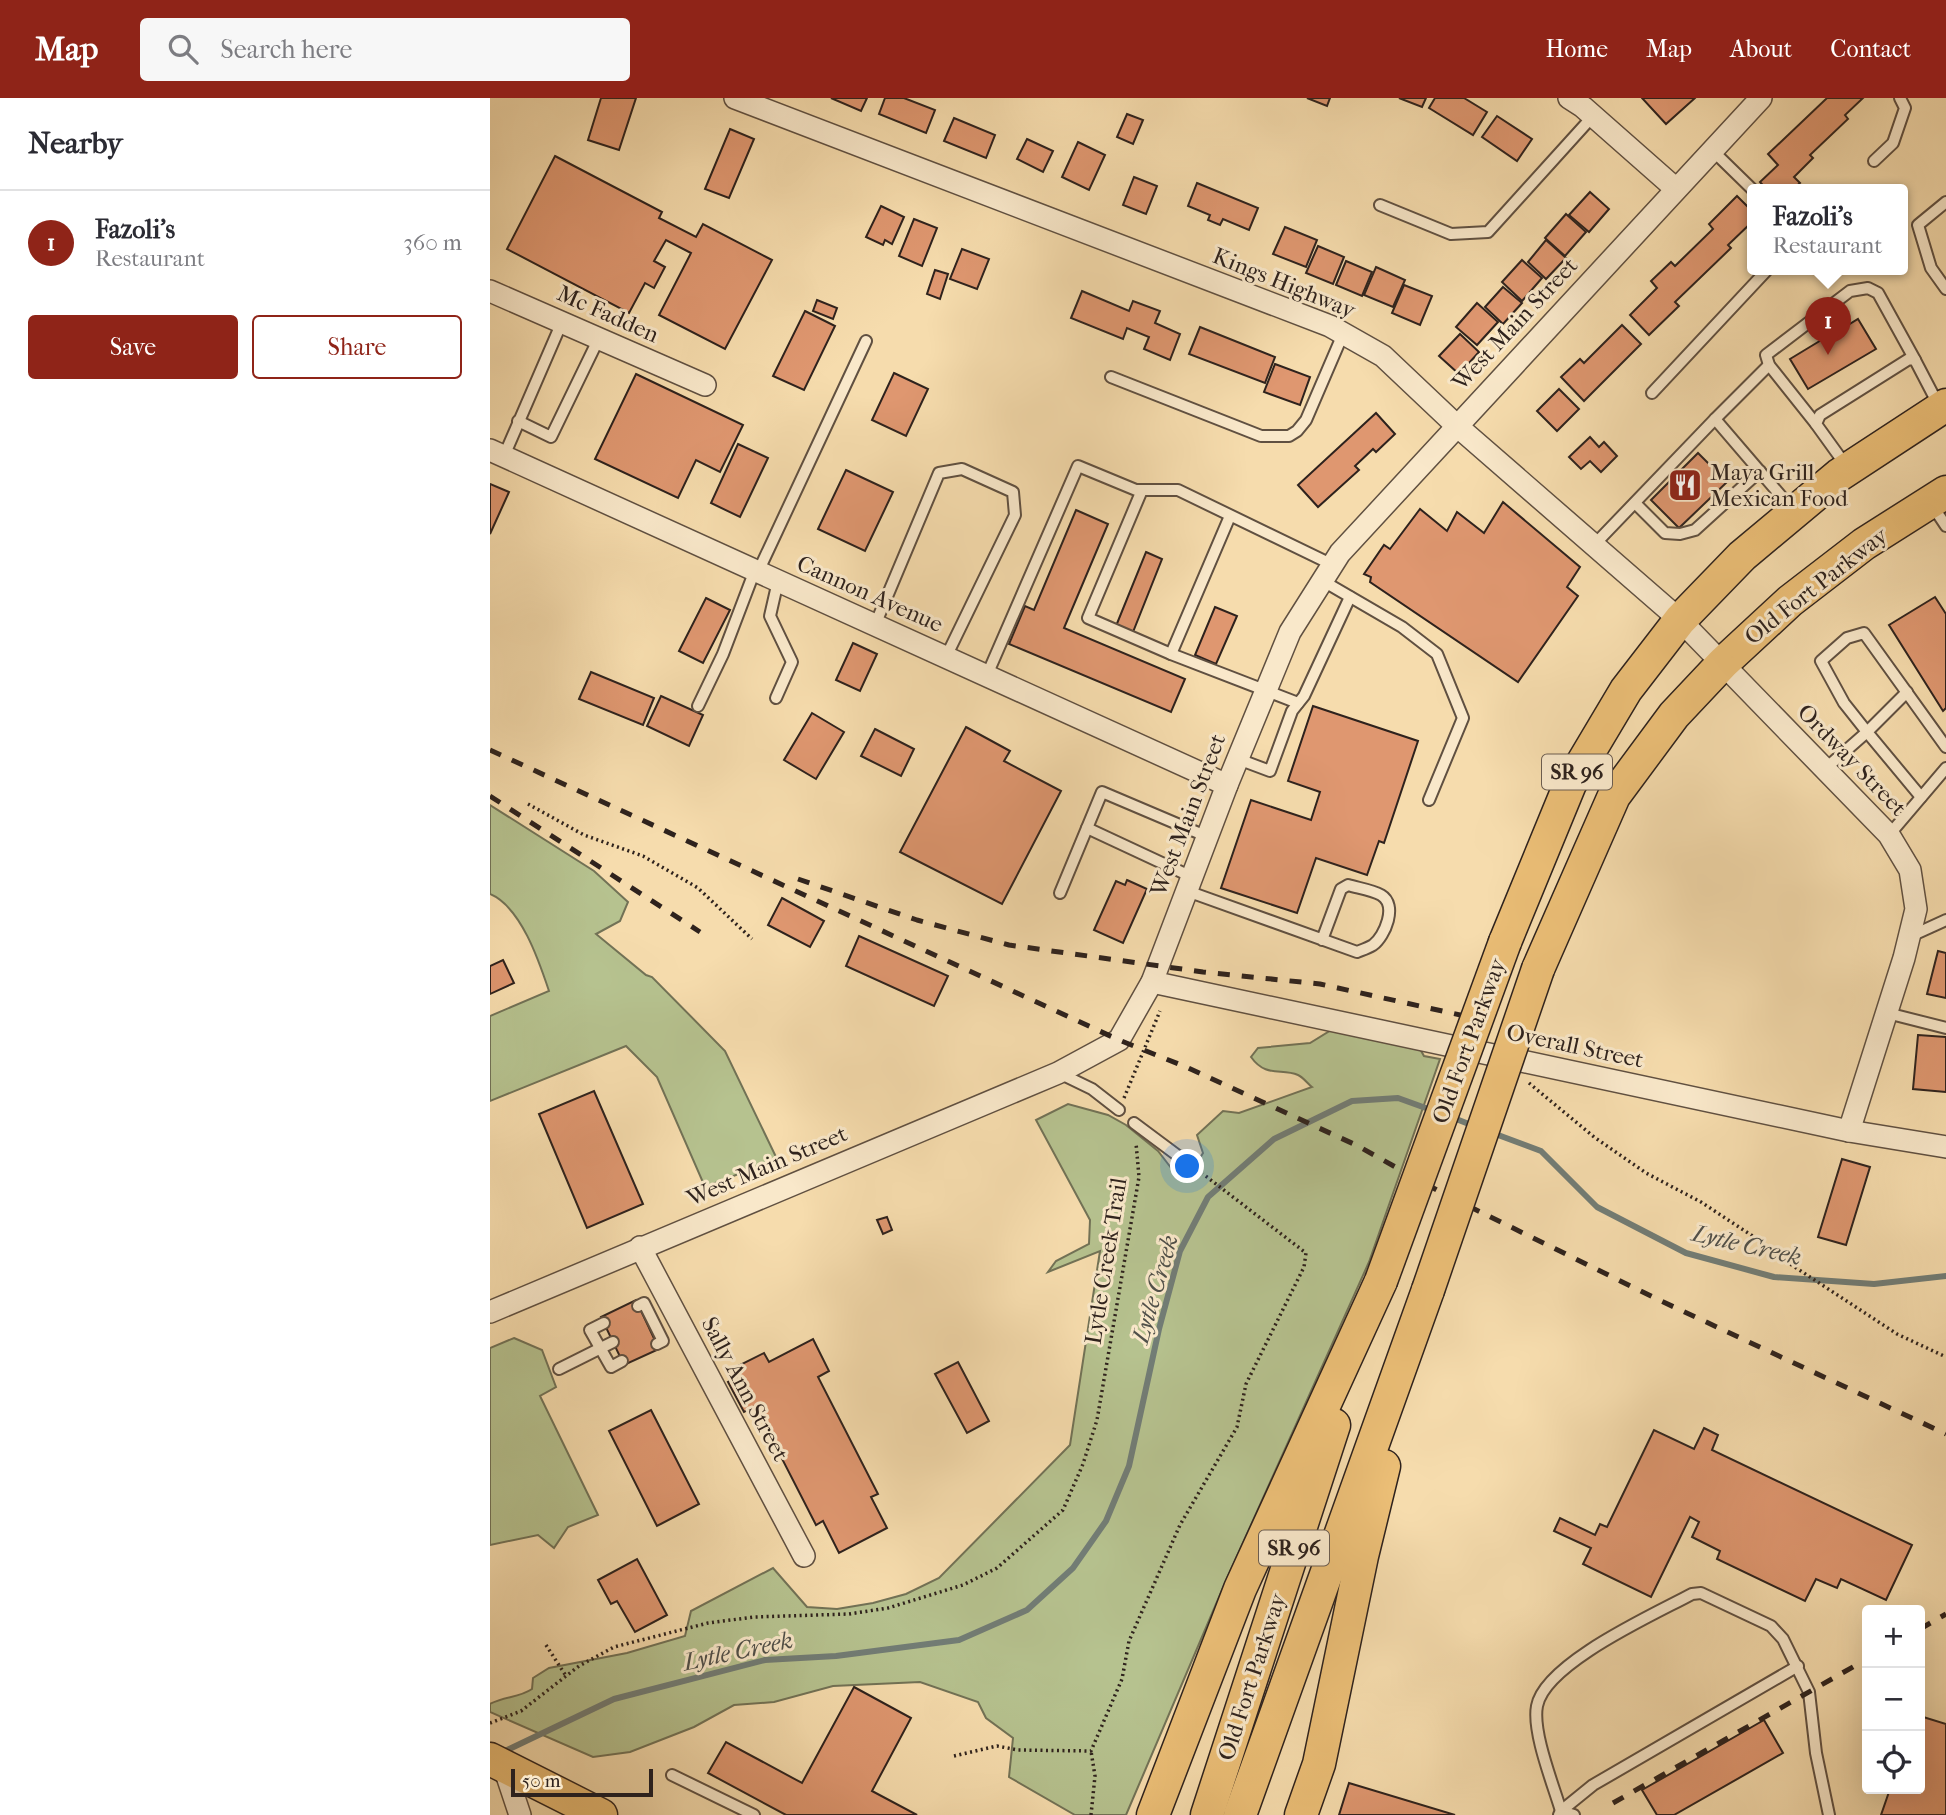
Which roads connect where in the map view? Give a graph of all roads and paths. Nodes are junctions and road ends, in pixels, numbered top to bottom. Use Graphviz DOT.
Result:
graph roads {
  1 [pos="735,98"];
  2 [pos="1569,98"];
  3 [pos="1760,98"];
  4 [pos="1899,98"];
  5 [pos="1593,117"];
  6 [pos="1712,150"];
  7 [pos="1874,161"];
  8 [pos="1747,184"];
  9 [pos="1676,189"];
  10 [pos="1946,202"];
  11 [pos="1380,205"];
  12 [pos="1762,275"];
  13 [pos="1946,289"];
  14 [pos="490,291"];
  15 [pos="562,322"];
  16 [pos="1343,334"];
  17 [pos="599,338"];
  18 [pos="866,341"];
  19 [pos="1915,360"];
  20 [pos="1769,365"];
  21 [pos="1111,377"];
  22 [pos="705,385"];
  23 [pos="1652,393"];
  24 [pos="1943,406"];
  25 [pos="1715,419"];
  26 [pos="518,421"];
  27 [pos="1816,424"];
  28 [pos="1457,426"];
  29 [pos="497,453"];
  30 [pos="1849,469"];
  31 [pos="1760,471"];
  32 [pos="1142,490"];
  33 [pos="1634,503"];
  34 [pos="1941,507"];
  35 [pos="1795,512"];
  36 [pos="1230,516"];
  37 [pos="1595,544"];
  38 [pos="756,571"];
  39 [pos="1328,573"];
  40 [pos="778,581"];
  41 [pos="1350,597"];
  42 [pos="1679,620"];
  43 [pos="875,625"];
  44 [pos="1171,654"];
  45 [pos="946,657"];
  46 [pos="1723,663"];
  47 [pos="987,676"];
  48 [pos="1266,690"];
  49 [pos="1907,692"];
  50 [pos="776,698"];
  51 [pos="1298,703"];
  52 [pos="698,706"];
  53 [pos="1867,732"];
  54 [pos="1946,747"];
  55 [pos="1238,759"];
  56 [pos="1946,768"];
  57 [pos="1825,769"];
  58 [pos="1227,785"];
  59 [pos="1921,797"];
  60 [pos="1429,800"];
  61 [pos="528,804"];
  62 [pos="1087,828"];
  63 [pos="1889,835"];
  64 [pos="1208,836"];
  65 [pos="1189,884"];
  66 [pos="1060,892"];
  67 [pos="1946,920"];
  68 [pos="1909,937"];
  69 [pos="752,939"];
  70 [pos="1322,940"];
  71 [pos="1152,982"];
  72 [pos="1162,1004"];
  73 [pos="1886,1013"];
  74 [pos="1946,1028"];
  75 [pos="1058,1073"];
  76 [pos="1520,1076"];
  77 [pos="1119,1110"];
  78 [pos="1134,1123"];
  79 [pos="1849,1131"];
  80 [pos="1944,1146"];
  81 [pos="1193,1167"];
  82 [pos="640,1247"];
  83 [pos="1381,1281"];
  84 [pos="1428,1290"];
  85 [pos="638,1306"];
  86 [pos="674,1311"];
  87 [pos="490,1312"];
  88 [pos="604,1323"];
  89 [pos="650,1323"];
  90 [pos="613,1342"];
  91 [pos="657,1344"];
  92 [pos="600,1348"];
  93 [pos="1946,1357"];
  94 [pos="622,1361"];
  95 [pos="559,1369"];
  96 [pos="804,1556"];
  97 [pos="547,1644"];
  98 [pos="1798,1665"];
  99 [pos="566,1676"];
  100 [pos="490,1723"];
  101 [pos="1091,1751"];
  102 [pos="954,1756"];
  103 [pos="496,1761"];
  104 [pos="672,1775"];
  105 [pos="581,1810"];
  106 [pos="1560,1813"];
  107 [pos="520,1815"];
  108 [pos="754,1815"];
  109 [pos="1091,1815"];
  110 [pos="1153,1815"];
  111 [pos="1207,1815"];
  112 [pos="1241,1815"];
  113 [pos="1301,1815"];
  114 [pos="1574,1815"];
  115 [pos="1829,1815"];
  1 -- 16 [label="street, Kings Highway"];
  2 -- 5 [label="street"];
  3 -- 6 [label="street, West Main Street"];
  4 -- 7 [label="lane"];
  5 -- 9 [label="street"];
  5 -- 11 [label="lane"];
  6 -- 8 [label="lane"];
  6 -- 9 [label="street, West Main Street"];
  9 -- 28 [label="street, West Main Street"];
  10 -- 13 [label="lane"];
  12 -- 23 [label="lane"];
  14 -- 15 [label="street, Mc Fadden"];
  15 -- 17 [label="street, Mc Fadden"];
  15 -- 26 [label="lane"];
  16 -- 21 [label="lane"];
  16 -- 28 [label="street, Kings Highway"];
  17 -- 22 [label="street, Mc Fadden"];
  17 -- 26 [label="lane"];
  18 -- 38 [label="lane"];
  19 -- 20 [label="lane"];
  19 -- 24 [label="lane"];
  19 -- 27 [label="lane"];
  20 -- 25 [label="lane"];
  20 -- 27 [label="lane"];
  24 -- 30 [label="main road, Old Fort Parkway / SR 96"];
  25 -- 31 [label="lane"];
  25 -- 33 [label="lane"];
  26 -- 29 [label="lane"];
  27 -- 30 [label="lane"];
  28 -- 37 [label="street, Kings Highway"];
  28 -- 39 [label="street, West Main Street"];
  29 -- 38 [label="street, Cannon Avenue"];
  30 -- 35 [label="main road, Old Fort Parkway / SR 96"];
  31 -- 33 [label="lane"];
  31 -- 35 [label="lane"];
  32 -- 36 [label="lane"];
  32 -- 44 [label="lane"];
  32 -- 47 [label="lane"];
  33 -- 37 [label="lane"];
  34 -- 46 [label="main road, Old Fort Parkway / SR 96"];
  35 -- 42 [label="main road, Old Fort Parkway / SR 96"];
  36 -- 39 [label="lane"];
  36 -- 44 [label="lane"];
  37 -- 42 [label="street, Kings Highway"];
  38 -- 40 [label="street, Cannon Avenue"];
  38 -- 52 [label="lane"];
  39 -- 41 [label="lane"];
  39 -- 48 [label="street, West Main Street"];
  40 -- 43 [label="street, Cannon Avenue"];
  40 -- 50 [label="lane"];
  41 -- 51 [label="lane"];
  41 -- 60 [label="lane"];
  42 -- 46 [label="street, Kings Highway"];
  42 -- 83 [label="main road, Old Fort Parkway / SR 96, bridge"];
  43 -- 45 [label="street, Cannon Avenue"];
  43 -- 45 [label="lane"];
  44 -- 48 [label="lane"];
  45 -- 47 [label="street, Cannon Avenue"];
  46 -- 57 [label="street, Ordway Street"];
  46 -- 84 [label="main road, Old Fort Parkway / SR 96, bridge"];
  47 -- 58 [label="street, Cannon Avenue"];
  48 -- 51 [label="lane"];
  48 -- 55 [label="street, West Main Street"];
  49 -- 53 [label="lane"];
  49 -- 53 [label="lane"];
  49 -- 54 [label="lane"];
  51 -- 55 [label="lane"];
  53 -- 57 [label="lane"];
  53 -- 59 [label="lane"];
  55 -- 58 [label="street, West Main Street"];
  56 -- 59 [label="lane"];
  57 -- 63 [label="street, Ordway Street"];
  58 -- 64 [label="street, West Main Street"];
  59 -- 63 [label="lane"];
  61 -- 69 [label="path"];
  62 -- 64 [label="lane"];
  62 -- 65 [label="lane"];
  62 -- 66 [label="lane"];
  63 -- 68 [label="street, Ordway Street"];
  64 -- 65 [label="street, West Main Street"];
  65 -- 70 [label="lane"];
  65 -- 71 [label="street, West Main Street"];
  67 -- 68 [label="lane"];
  68 -- 73 [label="street"];
  70 -- 70 [label="lane"];
  71 -- 75 [label="street, West Main Street"];
  71 -- 79 [label="street, Overall Street"];
  72 -- 77 [label="path"];
  73 -- 74 [label="lane"];
  73 -- 79 [label="street"];
  75 -- 77 [label="lane"];
  75 -- 82 [label="street, West Main Street"];
  76 -- 93 [label="path"];
  78 -- 81 [label="lane"];
  78 -- 99 [label="path, Lytle Creek Trail"];
  79 -- 80 [label="street, Overall Street"];
  81 -- 101 [label="path"];
  82 -- 86 [label="street, Sally Ann Street"];
  82 -- 87 [label="street, West Main Street"];
  83 -- 110 [label="main road"];
  83 -- 111 [label="main road, Old Fort Parkway / SR 96"];
  84 -- 112 [label="main road, Old Fort Parkway / SR 96"];
  84 -- 113 [label="main road"];
  85 -- 89 [label="lane"];
  86 -- 89 [label="lane"];
  86 -- 96 [label="street, Sally Ann Street"];
  88 -- 92 [label="lane"];
  89 -- 91 [label="lane"];
  90 -- 92 [label="lane"];
  92 -- 94 [label="lane"];
  92 -- 95 [label="lane"];
  97 -- 99 [label="path"];
  98 -- 106 [label="lane"];
  98 -- 106 [label="lane"];
  98 -- 115 [label="lane"];
  99 -- 100 [label="path, Lytle Creek Trail"];
  101 -- 102 [label="path"];
  101 -- 109 [label="path"];
  103 -- 105 [label="main road"];
  103 -- 107 [label="street"];
  104 -- 108 [label="lane"];
  106 -- 114 [label="lane"];
}
